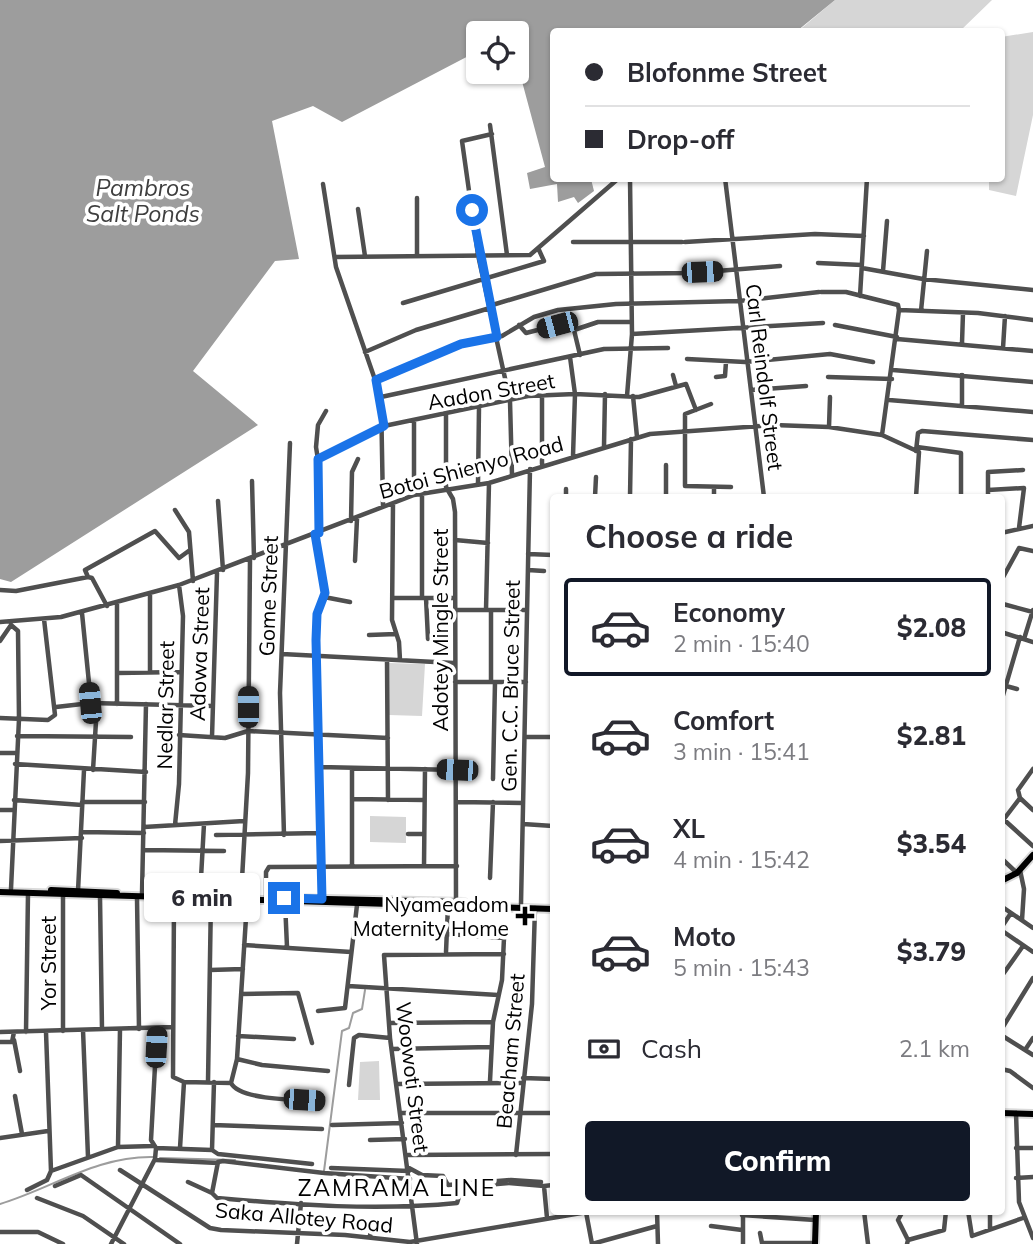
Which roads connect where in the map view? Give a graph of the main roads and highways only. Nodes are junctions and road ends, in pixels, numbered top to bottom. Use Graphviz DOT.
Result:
graph roads {
  1 [pos="1033,855"];
  2 [pos="1005,879"];
  3 [pos="0,890"];
  4 [pos="140,896"];
  5 [pos="211,898"];
  6 [pos="244,899"];
  7 [pos="321,902"];
  8 [pos="451,903"];
  9 [pos="550,907"];
  10 [pos="550,907"];
  11 [pos="1005,1113"];
  12 [pos="1033,1114"];
  13 [pos="816,1215"];
  14 [pos="815,1243"];
  1 -- 2 [label="main road"];
  3 -- 4 [label="main road"];
  3 -- 4 [label="main road"];
  4 -- 5 [label="main road"];
  4 -- 5 [label="main road"];
  5 -- 6 [label="main road"];
  6 -- 7 [label="main road"];
  6 -- 7 [label="main road"];
  7 -- 8 [label="main road"];
  7 -- 8 [label="main road"];
  8 -- 9 [label="main road"];
  8 -- 10 [label="main road"];
  11 -- 12 [label="main road"];
  13 -- 14 [label="main road"];
}
